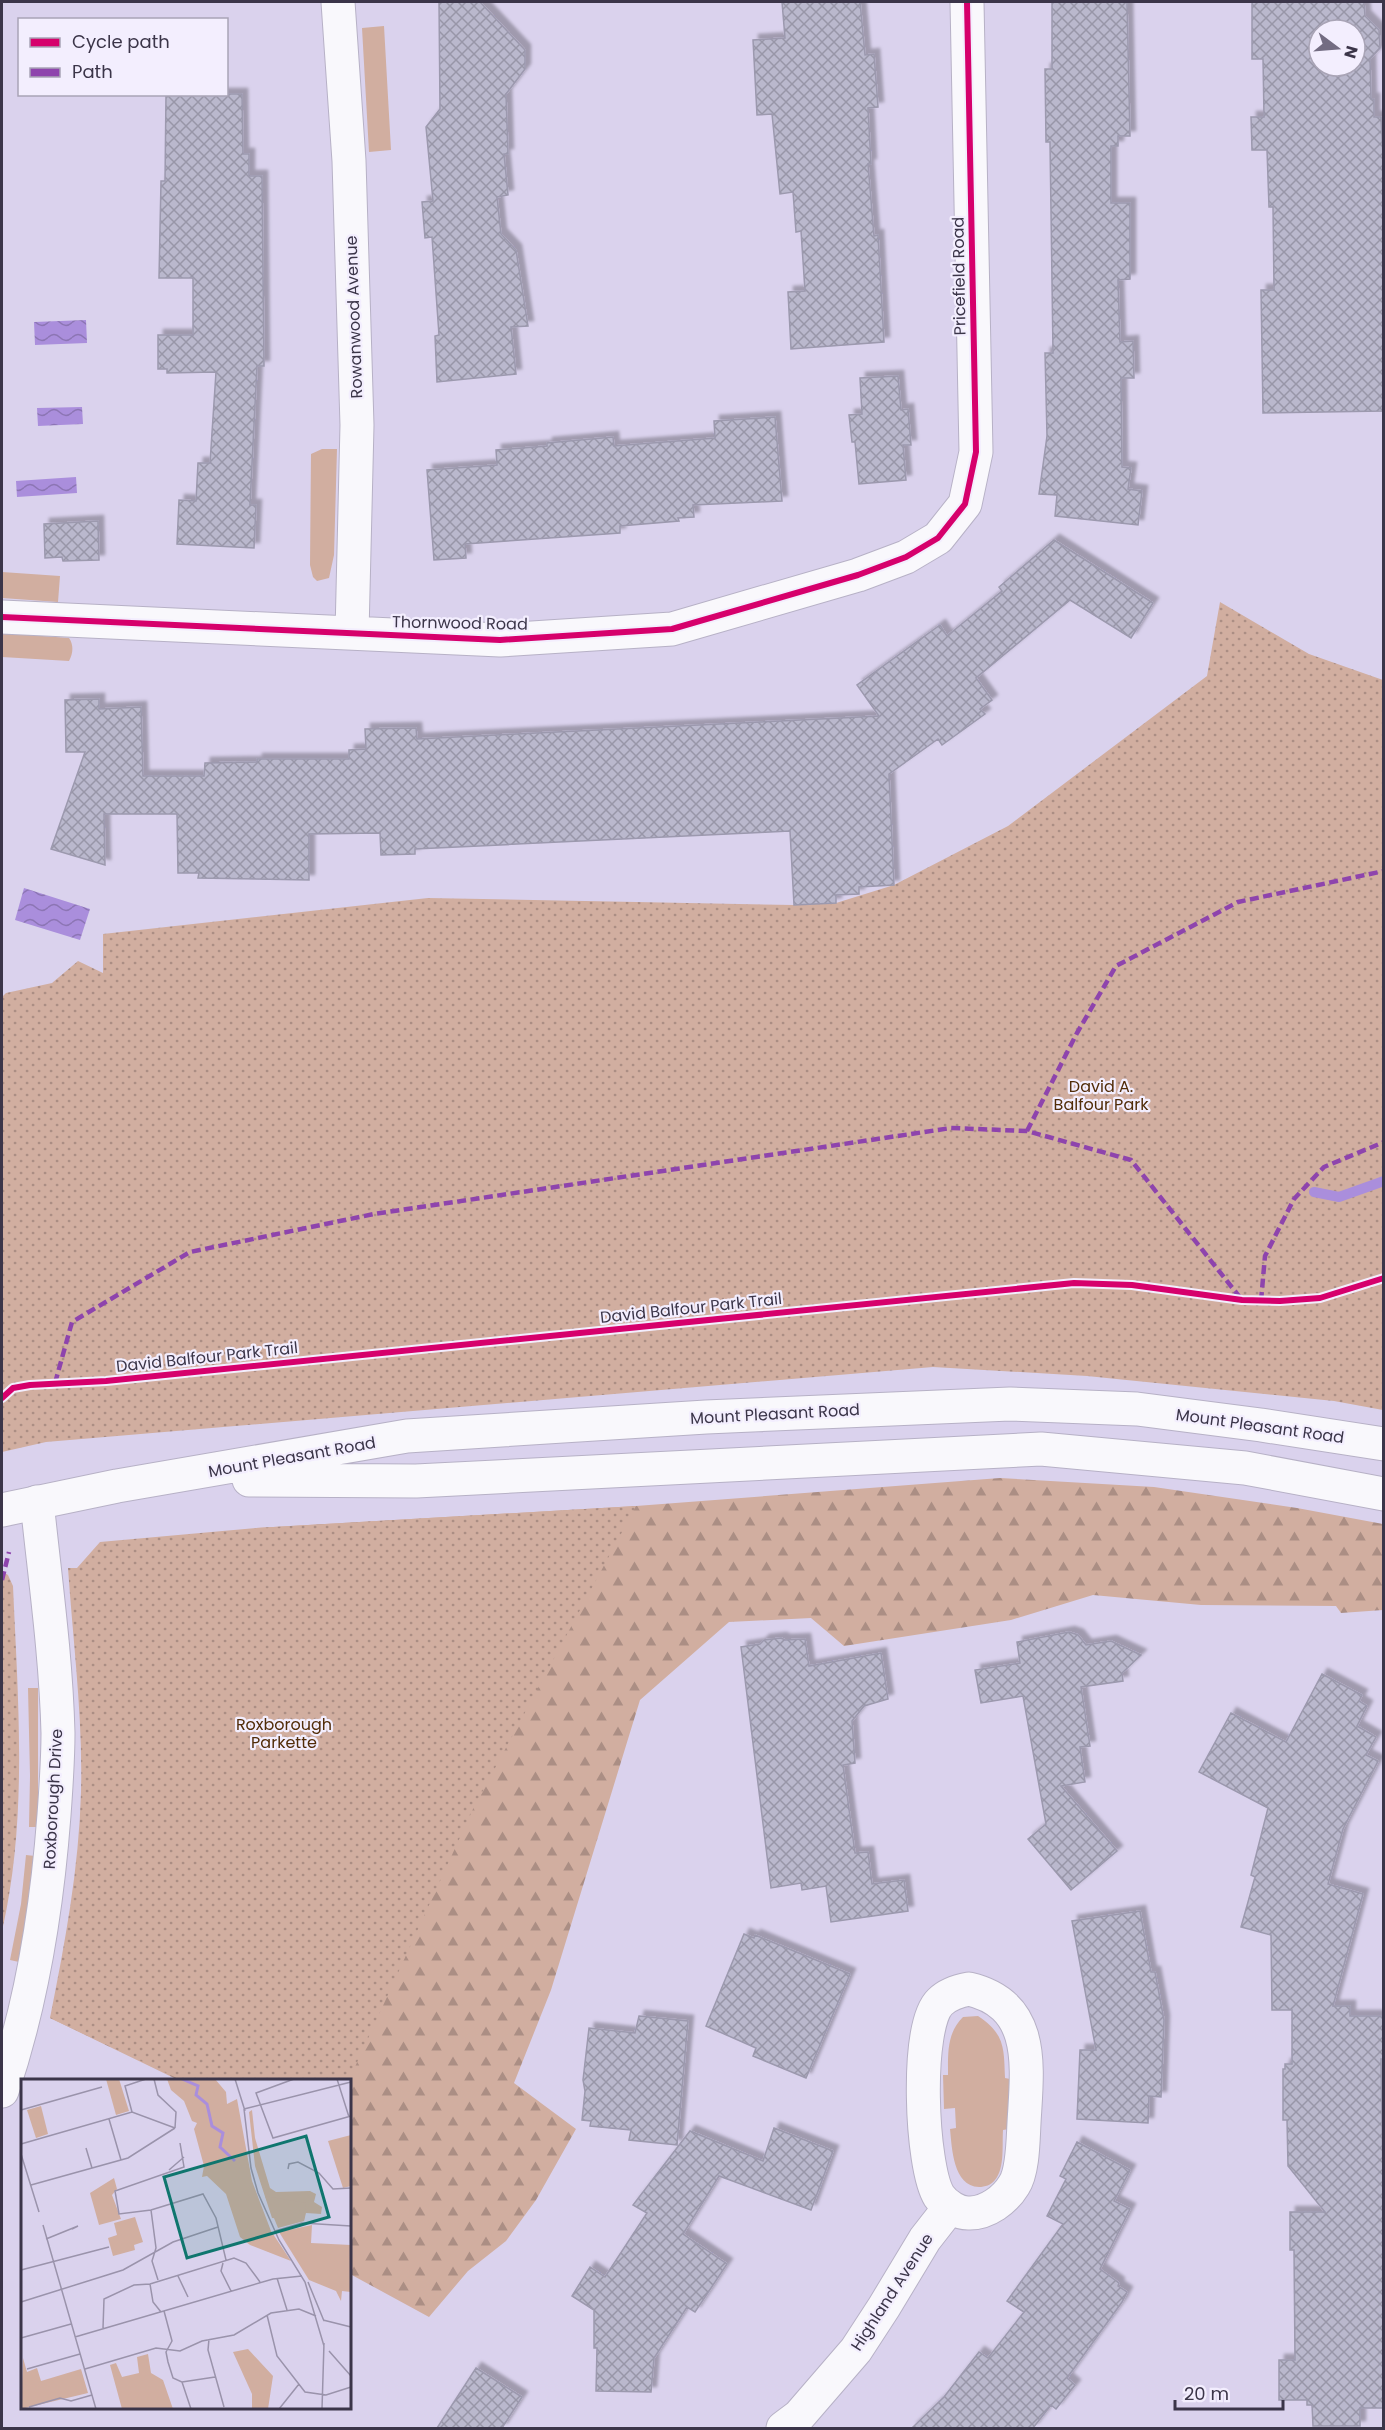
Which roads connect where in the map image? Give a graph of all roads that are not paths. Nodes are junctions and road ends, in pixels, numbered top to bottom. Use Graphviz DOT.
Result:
graph roads {
  1 [pos="338,2"];
  2 [pos="967,2"];
  3 [pos="938,538"];
  4 [pos="2,617"];
  5 [pos="352,633"];
  6 [pos="1383,1444"];
  7 [pos="168,1479"];
  8 [pos="1383,1494"];
  9 [pos="37,1502"];
  10 [pos="2,1510"];
  11 [pos="2,2091"];
  12 [pos="950,2207"];
  13 [pos="783,2428"];
  1 -- 5 [label="street, Rowanwood Avenue"];
  2 -- 3 [label="street, Pricefield Road"];
  3 -- 5 [label="street, Thornwood Road"];
  4 -- 5 [label="street, Thornwood Road"];
  6 -- 7 [label="street, Mount Pleasant Road"];
  7 -- 8 [label="street, Mount Pleasant Road"];
  7 -- 9 [label="street, Mount Pleasant Road"];
  9 -- 10 [label="street, Mount Pleasant Road"];
  9 -- 11 [label="street, Roxborough Drive"];
  12 -- 12 [label="street"];
  12 -- 13 [label="street, Highland Avenue"];
}
